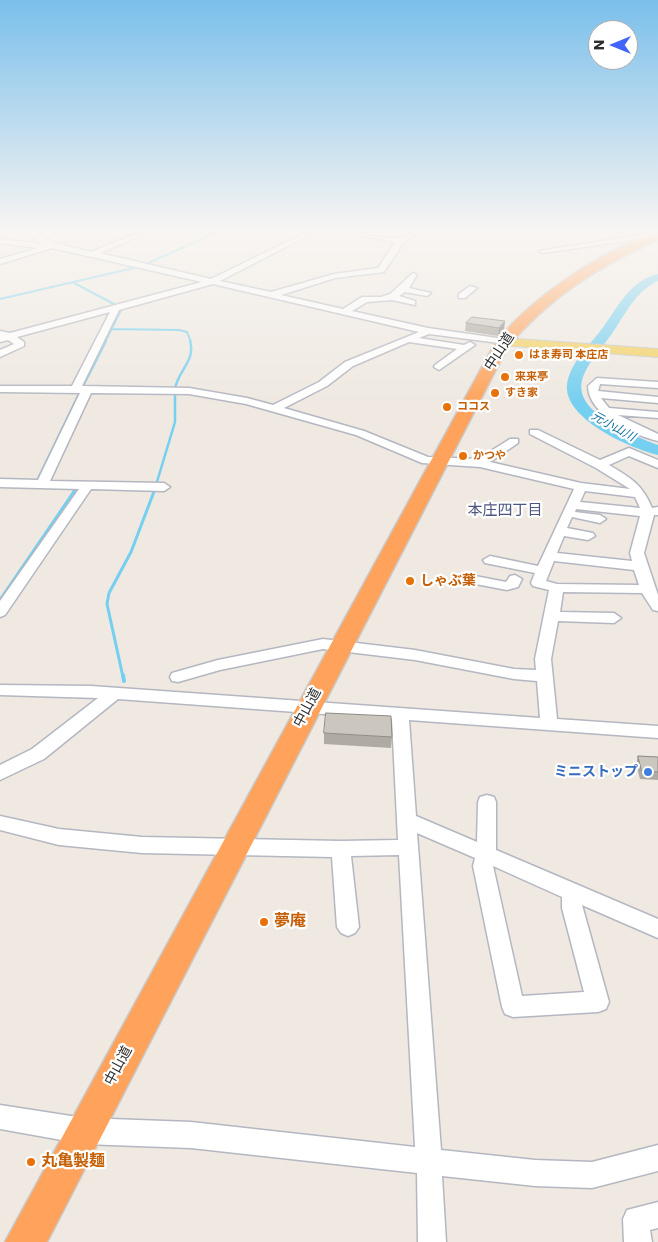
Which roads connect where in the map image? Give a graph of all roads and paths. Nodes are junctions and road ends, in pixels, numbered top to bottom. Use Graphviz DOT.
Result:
graph roads {
  1 [pos="189,288"];
  2 [pos="239,288"];
  3 [pos="294,288"];
  4 [pos="473,288"];
  5 [pos="559,288"];
  6 [pos="402,289"];
  7 [pos="427,293"];
  8 [pos="271,295"];
  9 [pos="462,296"];
  10 [pos="391,297"];
  11 [pos="412,303"];
  12 [pos="114,308"];
  13 [pos="344,312"];
  14 [pos="428,331"];
  15 [pos="3,335"];
  16 [pos="475,339"];
  17 [pos="411,340"];
  18 [pos="504,342"];
  19 [pos="467,348"];
  20 [pos="609,349"];
  21 [pos="658,353"];
  22 [pos="0,354"];
  23 [pos="439,367"];
  24 [pos="658,385"];
  25 [pos="0,389"];
  26 [pos="75,390"];
  27 [pos="87,390"];
  28 [pos="593,394"];
  29 [pos="658,400"];
  30 [pos="274,409"];
  31 [pos="605,411"];
  32 [pos="658,415"];
  33 [pos="534,432"];
  34 [pos="658,438"];
  35 [pos="514,441"];
  36 [pos="438,460"];
  37 [pos="480,463"];
  38 [pos="658,464"];
  39 [pos="600,465"];
  40 [pos="0,483"];
  41 [pos="42,484"];
  42 [pos="87,486"];
  43 [pos="164,487"];
  44 [pos="581,487"];
  45 [pos="640,494"];
  46 [pos="570,509"];
  47 [pos="653,512"];
  48 [pos="600,519"];
  49 [pos="559,531"];
  50 [pos="588,536"];
  51 [pos="550,556"];
  52 [pos="490,560"];
  53 [pos="640,566"];
  54 [pos="501,575"];
  55 [pos="541,577"];
  56 [pos="465,578"];
  57 [pos="515,579"];
  58 [pos="558,588"];
  59 [pos="648,589"];
  60 [pos="658,607"];
  61 [pos="0,612"];
  62 [pos="551,616"];
  63 [pos="614,618"];
  64 [pos="341,647"];
  65 [pos="544,676"];
  66 [pos="178,677"];
  67 [pos="0,690"];
  68 [pos="114,694"];
  69 [pos="307,708"];
  70 [pos="400,714"];
  71 [pos="549,724"];
  72 [pos="658,732"];
  73 [pos="0,773"];
  74 [pos="487,802"];
  75 [pos="408,820"];
  76 [pos="0,823"];
  77 [pos="234,846"];
  78 [pos="409,848"];
  79 [pos="341,849"];
  80 [pos="483,853"];
  81 [pos="573,892"];
  82 [pos="348,927"];
  83 [pos="658,930"];
  84 [pos="0,1118"];
  85 [pos="84,1131"];
  86 [pos="658,1158"];
  87 [pos="429,1161"];
  88 [pos="658,1215"];
  89 [pos="25,1242"];
  90 [pos="432,1242"];
  91 [pos="638,1242"];
  1 -- 12 [label="street"];
  2 -- 8 [label="street"];
  3 -- 8 [label="street"];
  4 -- 9 [label="street"];
  5 -- 18 [label="highway, 中山道"];
  6 -- 7 [label="street"];
  6 -- 10 [label="street"];
  8 -- 13 [label="street"];
  10 -- 11 [label="street"];
  10 -- 13 [label="street"];
  12 -- 15 [label="street"];
  12 -- 26 [label="street"];
  13 -- 14 [label="street"];
  14 -- 16 [label="street"];
  14 -- 17 [label="street"];
  15 -- 22 [label="street"];
  16 -- 18 [label="street"];
  16 -- 19 [label="street"];
  17 -- 19 [label="street"];
  17 -- 30 [label="street"];
  18 -- 20 [label="main road"];
  18 -- 36 [label="highway, 中山道"];
  19 -- 23 [label="street"];
  20 -- 21 [label="main road"];
  24 -- 28 [label="street"];
  25 -- 26 [label="street"];
  26 -- 27 [label="street"];
  27 -- 30 [label="street"];
  27 -- 41 [label="street"];
  28 -- 29 [label="street"];
  28 -- 31 [label="street"];
  30 -- 36 [label="street"];
  31 -- 32 [label="street"];
  31 -- 34 [label="street"];
  33 -- 39 [label="street"];
  35 -- 37 [label="street"];
  36 -- 37 [label="street"];
  36 -- 64 [label="highway, 中山道"];
  37 -- 44 [label="street"];
  38 -- 39 [label="street"];
  39 -- 45 [label="street"];
  40 -- 41 [label="street"];
  41 -- 42 [label="street"];
  42 -- 43 [label="street"];
  42 -- 61 [label="street"];
  44 -- 45 [label="street"];
  44 -- 46 [label="street"];
  45 -- 47 [label="street"];
  46 -- 47 [label="street"];
  46 -- 48 [label="street"];
  46 -- 49 [label="street"];
  47 -- 53 [label="street"];
  49 -- 50 [label="street"];
  49 -- 51 [label="street"];
  51 -- 53 [label="street"];
  51 -- 55 [label="street"];
  52 -- 55 [label="street"];
  53 -- 59 [label="street"];
  54 -- 57 [label="street"];
  55 -- 57 [label="street"];
  55 -- 58 [label="street"];
  56 -- 57 [label="street"];
  58 -- 59 [label="street"];
  58 -- 62 [label="street"];
  59 -- 60 [label="street"];
  62 -- 63 [label="street"];
  62 -- 65 [label="street"];
  64 -- 65 [label="street"];
  64 -- 66 [label="street"];
  64 -- 69 [label="highway, 中山道"];
  65 -- 71 [label="street"];
  67 -- 68 [label="street"];
  68 -- 69 [label="street"];
  68 -- 73 [label="street"];
  69 -- 70 [label="street"];
  69 -- 77 [label="highway, 中山道"];
  70 -- 71 [label="street"];
  70 -- 75 [label="street"];
  71 -- 72 [label="street"];
  74 -- 80 [label="street"];
  75 -- 78 [label="street"];
  75 -- 80 [label="street"];
  76 -- 77 [label="street"];
  77 -- 79 [label="street"];
  77 -- 85 [label="highway, 中山道"];
  78 -- 79 [label="street"];
  78 -- 87 [label="street"];
  79 -- 82 [label="street"];
  80 -- 81 [label="street"];
  80 -- 81 [label="street"];
  81 -- 83 [label="street"];
  84 -- 85 [label="street"];
  85 -- 87 [label="street"];
  85 -- 89 [label="highway, 中山道"];
  86 -- 87 [label="street"];
  87 -- 90 [label="street"];
  88 -- 91 [label="street"];
}
